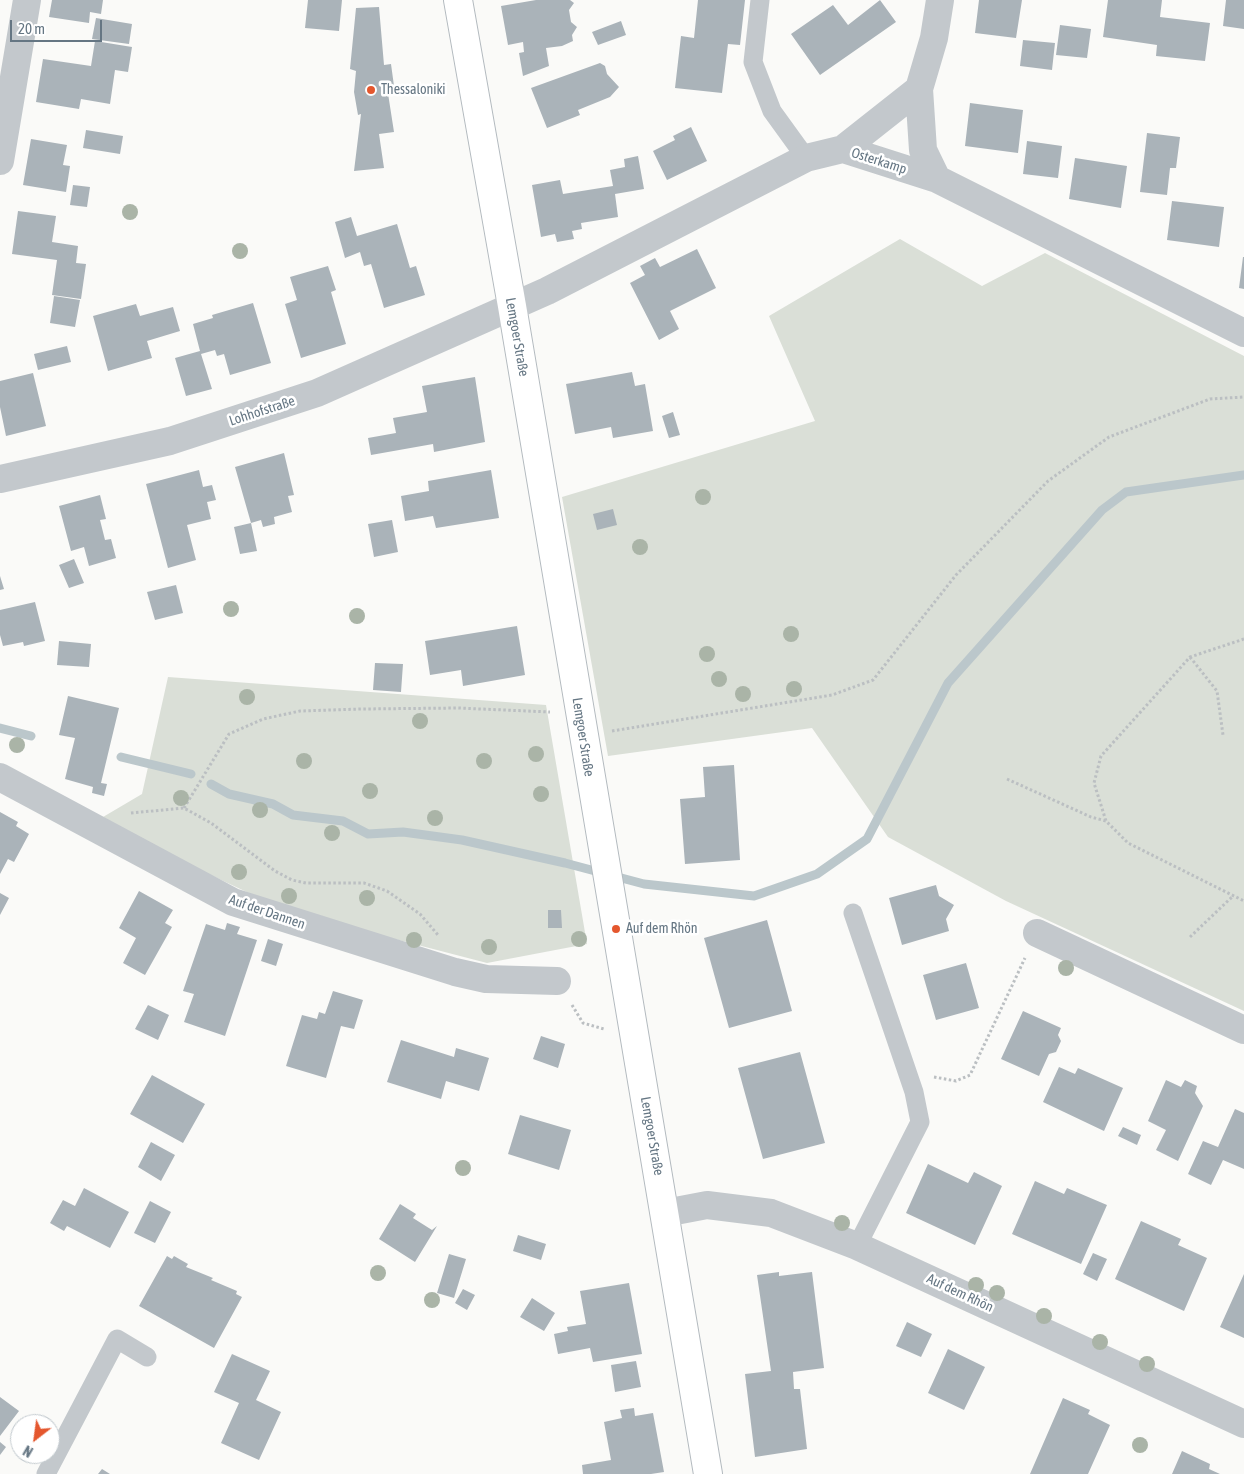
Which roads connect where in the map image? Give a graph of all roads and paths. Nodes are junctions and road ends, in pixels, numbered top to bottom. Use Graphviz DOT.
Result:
graph roads {
  1 [pos="27,0"];
  2 [pos="458,0"];
  3 [pos="760,0"];
  4 [pos="940,0"];
  5 [pos="919,89"];
  6 [pos="843,149"];
  7 [pos="806,158"];
  8 [pos="0,161"];
  9 [pos="937,179"];
  10 [pos="512,306"];
  11 [pos="1244,333"];
  12 [pos="1244,397"];
  13 [pos="0,479"];
  14 [pos="1244,639"];
  15 [pos="1190,657"];
  16 [pos="581,725"];
  17 [pos="1223,735"];
  18 [pos="0,777"];
  19 [pos="1007,779"];
  20 [pos="184,808"];
  21 [pos="1106,821"];
  22 [pos="103,832"];
  23 [pos="1233,896"];
  24 [pos="1244,901"];
  25 [pos="853,913"];
  26 [pos="1037,934"];
  27 [pos="1190,936"];
  28 [pos="455,972"];
  29 [pos="557,981"];
  30 [pos="632,1023"];
  31 [pos="1244,1030"];
  32 [pos="914,1092"];
  33 [pos="665,1213"];
  34 [pos="857,1246"];
  35 [pos="147,1357"];
  36 [pos="1244,1424"];
  37 [pos="46,1474"];
  38 [pos="708,1474"];
  1 -- 8 [label="street"];
  2 -- 10 [label="main road, Lemgoer Straße"];
  3 -- 7 [label="lane"];
  4 -- 5 [label="street"];
  5 -- 6 [label="street"];
  5 -- 9 [label="street"];
  6 -- 7 [label="street, Osterkamp"];
  6 -- 9 [label="street, Osterkamp"];
  7 -- 10 [label="street, Osterkamp"];
  9 -- 11 [label="street, Osterkamp"];
  10 -- 13 [label="street, Lohhofstraße"];
  10 -- 16 [label="main road, Lemgoer Straße"];
  12 -- 16 [label="path"];
  14 -- 15 [label="path"];
  15 -- 17 [label="path"];
  15 -- 21 [label="path"];
  16 -- 20 [label="path"];
  16 -- 30 [label="main road, Lemgoer Straße"];
  18 -- 22 [label="street, Auf der Dannen"];
  19 -- 21 [label="path"];
  20 -- 22 [label="path"];
  20 -- 28 [label="path"];
  21 -- 23 [label="path"];
  22 -- 28 [label="street, Auf der Dannen"];
  23 -- 24 [label="path"];
  23 -- 27 [label="path"];
  25 -- 32 [label="lane"];
  26 -- 31 [label="street"];
  26 -- 32 [label="path"];
  28 -- 29 [label="street, Auf der Dannen"];
  29 -- 30 [label="path"];
  30 -- 33 [label="main road, Lemgoer Straße"];
  32 -- 34 [label="lane"];
  33 -- 34 [label="street, Auf dem Rhön"];
  33 -- 38 [label="main road, Lemgoer Straße"];
  34 -- 36 [label="street, Auf dem Rhön"];
  35 -- 37 [label="lane"];
}
